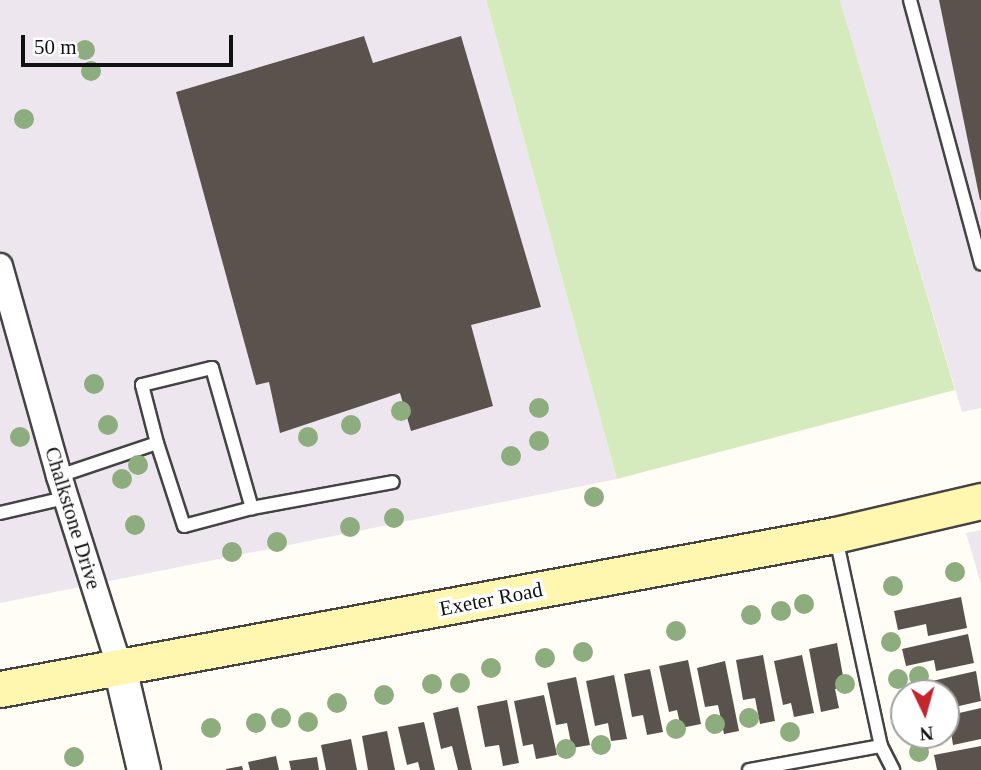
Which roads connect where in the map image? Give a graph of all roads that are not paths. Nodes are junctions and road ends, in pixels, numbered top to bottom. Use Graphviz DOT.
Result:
graph roads {
  1 [pos="910,0"];
  2 [pos="981,264"];
  3 [pos="0,267"];
  4 [pos="4,294"];
  5 [pos="157,443"];
  6 [pos="393,482"];
  7 [pos="62,487"];
  8 [pos="981,501"];
  9 [pos="252,508"];
  10 [pos="0,513"];
  11 [pos="835,534"];
  12 [pos="120,668"];
  13 [pos="0,689"];
  14 [pos="881,746"];
  15 [pos="144,770"];
  16 [pos="749,770"];
  17 [pos="893,770"];
  1 -- 2 [label="lane"];
  3 -- 4 [label="street, Chalkstone Drive"];
  4 -- 7 [label="street, Chalkstone Drive"];
  5 -- 7 [label="lane"];
  5 -- 9 [label="lane"];
  5 -- 9 [label="lane"];
  6 -- 9 [label="lane"];
  7 -- 10 [label="lane"];
  7 -- 12 [label="street, Chalkstone Drive"];
  8 -- 11 [label="main road, Exeter Road"];
  11 -- 12 [label="main road, Exeter Road"];
  11 -- 14 [label="lane"];
  12 -- 13 [label="main road, Exeter Road"];
  12 -- 15 [label="street, Chalkstone Drive"];
  14 -- 16 [label="lane"];
  14 -- 17 [label="lane"];
}
